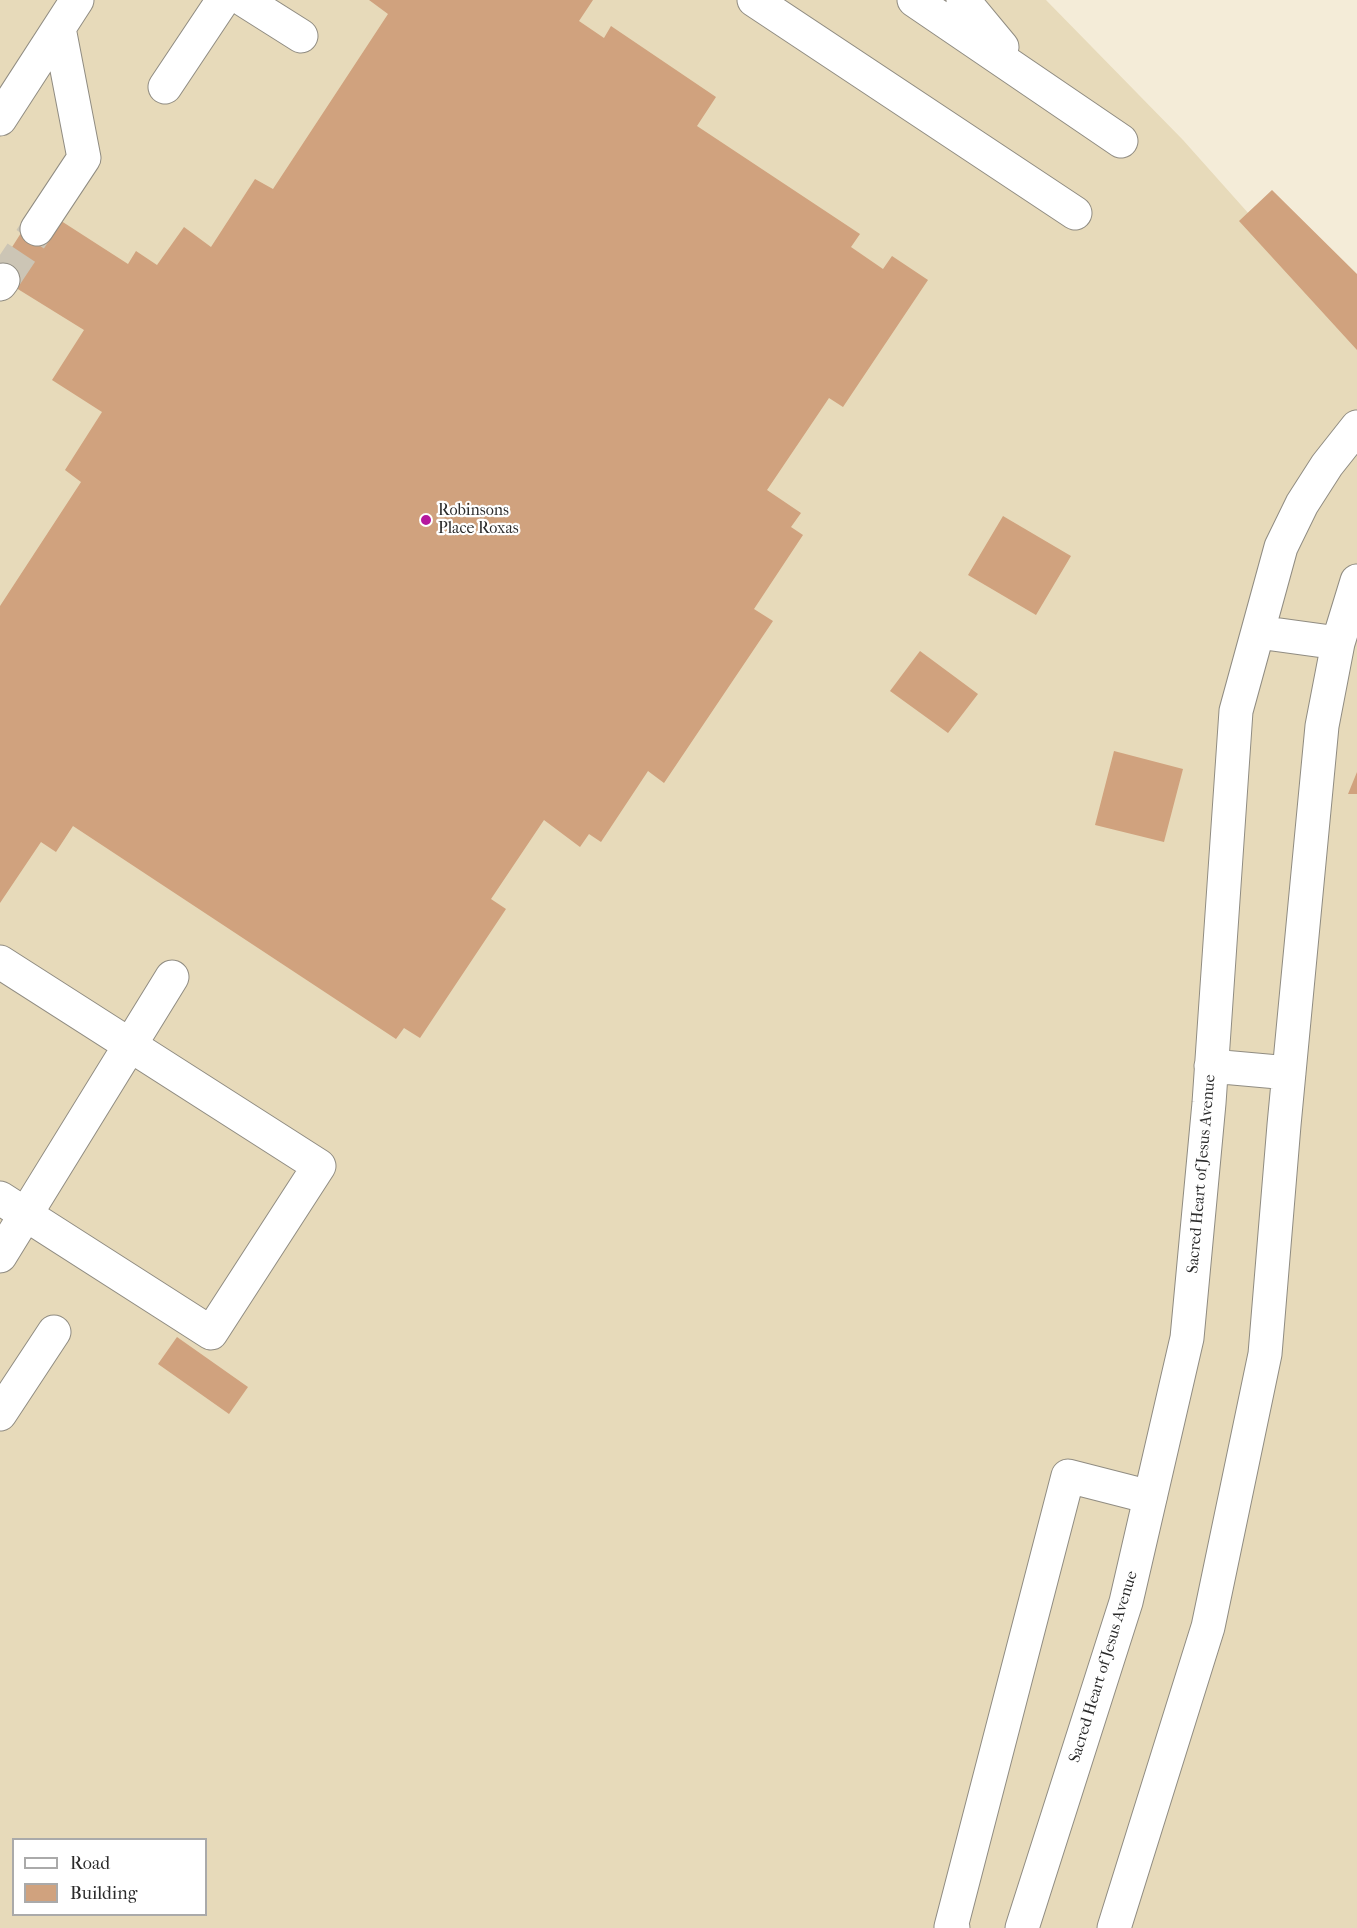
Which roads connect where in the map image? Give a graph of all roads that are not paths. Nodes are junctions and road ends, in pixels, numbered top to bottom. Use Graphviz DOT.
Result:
graph roads {
  1 [pos="77,0"];
  2 [pos="223,0"];
  3 [pos="244,0"];
  4 [pos="754,0"];
  5 [pos="914,0"];
  6 [pos="963,0"];
  7 [pos="60,28"];
  8 [pos="301,36"];
  9 [pos="1028,78"];
  10 [pos="165,87"];
  11 [pos="0,119"];
  12 [pos="1121,141"];
  13 [pos="1076,213"];
  14 [pos="37,229"];
  15 [pos="1357,427"];
  16 [pos="1357,582"];
  17 [pos="1258,632"];
  18 [pos="1338,644"];
  19 [pos="0,962"];
  20 [pos="172,977"];
  21 [pos="130,1045"];
  22 [pos="1211,1066"];
  23 [pos="1289,1073"];
  24 [pos="13,1206"];
  25 [pos="0,1256"];
  26 [pos="54,1332"];
  27 [pos="4,1400"];
  28 [pos="1150,1497"];
  29 [pos="954,1928"];
  30 [pos="1022,1928"];
  31 [pos="1114,1928"];
  1 -- 7 [label="main road"];
  2 -- 10 [label="main road"];
  3 -- 8 [label="main road"];
  4 -- 13 [label="main road"];
  5 -- 9 [label="main road"];
  6 -- 9 [label="main road"];
  7 -- 11 [label="main road"];
  7 -- 14 [label="main road"];
  9 -- 12 [label="main road"];
  15 -- 17 [label="main road, Sacred Heart of Jesus Avenue"];
  16 -- 18 [label="main road"];
  17 -- 18 [label="main road"];
  17 -- 22 [label="main road, Sacred Heart of Jesus Avenue"];
  18 -- 23 [label="main road"];
  19 -- 21 [label="main road"];
  20 -- 21 [label="main road"];
  21 -- 24 [label="main road"];
  21 -- 24 [label="main road"];
  22 -- 23 [label="main road"];
  22 -- 28 [label="main road, Sacred Heart of Jesus Avenue"];
  23 -- 31 [label="main road"];
  24 -- 25 [label="main road"];
  26 -- 27 [label="main road"];
  28 -- 29 [label="main road"];
  28 -- 30 [label="main road, Sacred Heart of Jesus Avenue"];
}
